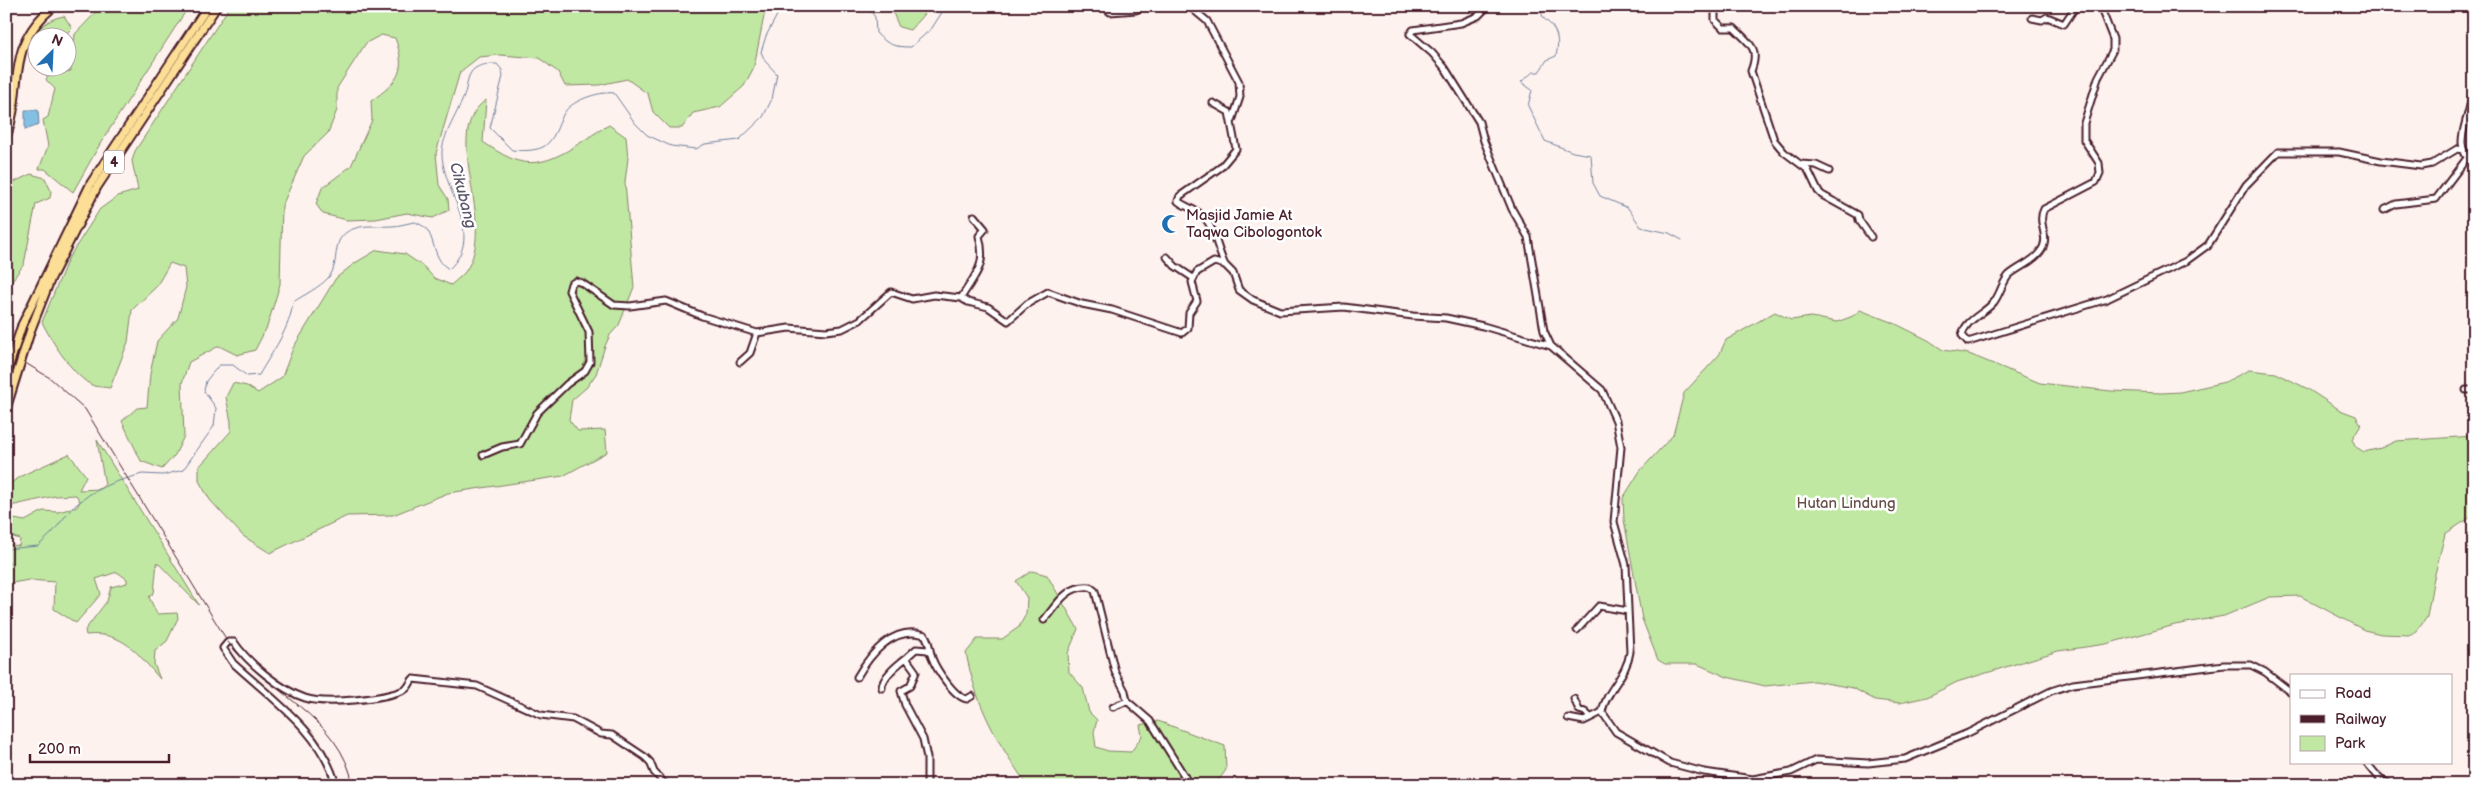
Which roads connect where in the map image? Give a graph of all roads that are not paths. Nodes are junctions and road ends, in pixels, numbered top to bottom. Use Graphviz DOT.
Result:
graph roads {
  1 [pos="54,6"];
  2 [pos="208,6"];
  3 [pos="217,6"];
  4 [pos="1104,6"];
  5 [pos="1144,6"];
  6 [pos="1189,6"];
  7 [pos="1488,6"];
  8 [pos="1715,6"];
  9 [pos="2076,6"];
  10 [pos="2100,6"];
  11 [pos="2032,18"];
  12 [pos="2474,94"];
  13 [pos="1213,103"];
  14 [pos="1231,124"];
  15 [pos="6,138"];
  16 [pos="2464,150"];
  17 [pos="2467,158"];
  18 [pos="1800,164"];
  19 [pos="2474,165"];
  20 [pos="1830,171"];
  21 [pos="2384,210"];
  22 [pos="974,216"];
  23 [pos="1871,237"];
  24 [pos="1167,257"];
  25 [pos="1225,265"];
  26 [pos="1193,278"];
  27 [pos="961,298"];
  28 [pos="756,333"];
  29 [pos="1551,346"];
  30 [pos="740,362"];
  31 [pos="6,375"];
  32 [pos="2466,390"];
  33 [pos="2474,390"];
  34 [pos="6,409"];
  35 [pos="483,455"];
  36 [pos="1628,611"];
  37 [pos="1044,620"];
  38 [pos="1577,630"];
  39 [pos="931,655"];
  40 [pos="906,658"];
  41 [pos="857,677"];
  42 [pos="882,688"];
  43 [pos="2290,691"];
  44 [pos="972,696"];
  45 [pos="1574,699"];
  46 [pos="1127,701"];
  47 [pos="1113,707"];
  48 [pos="1602,712"];
  49 [pos="1590,717"];
  50 [pos="1568,718"];
  51 [pos="2368,764"];
  52 [pos="336,785"];
  53 [pos="666,785"];
  54 [pos="927,785"];
  55 [pos="1190,785"];
  56 [pos="2391,785"];
  1 -- 15 [label="highway"];
  2 -- 31 [label="highway, 4, bridge"];
  3 -- 34 [label="highway, 4, bridge"];
  4 -- 5 [label="street"];
  6 -- 14 [label="street"];
  7 -- 29 [label="street"];
  8 -- 18 [label="street"];
  9 -- 11 [label="street"];
  10 -- 16 [label="street"];
  12 -- 16 [label="street"];
  13 -- 14 [label="street"];
  14 -- 25 [label="street"];
  16 -- 17 [label="street"];
  17 -- 19 [label="street"];
  17 -- 21 [label="street"];
  18 -- 20 [label="street"];
  18 -- 23 [label="street"];
  22 -- 27 [label="street"];
  24 -- 26 [label="street"];
  25 -- 26 [label="street"];
  25 -- 29 [label="street"];
  26 -- 27 [label="street"];
  27 -- 28 [label="street"];
  28 -- 30 [label="street"];
  28 -- 35 [label="street"];
  29 -- 36 [label="street"];
  32 -- 33 [label="street"];
  36 -- 38 [label="street"];
  36 -- 48 [label="street"];
  37 -- 46 [label="street"];
  39 -- 40 [label="street"];
  39 -- 41 [label="street"];
  39 -- 44 [label="street"];
  40 -- 42 [label="street"];
  40 -- 54 [label="street"];
  43 -- 48 [label="street"];
  45 -- 49 [label="street"];
  46 -- 47 [label="street"];
  46 -- 55 [label="street"];
  48 -- 49 [label="street"];
  49 -- 50 [label="street"];
  51 -- 56 [label="street"];
  52 -- 53 [label="street"];
}
